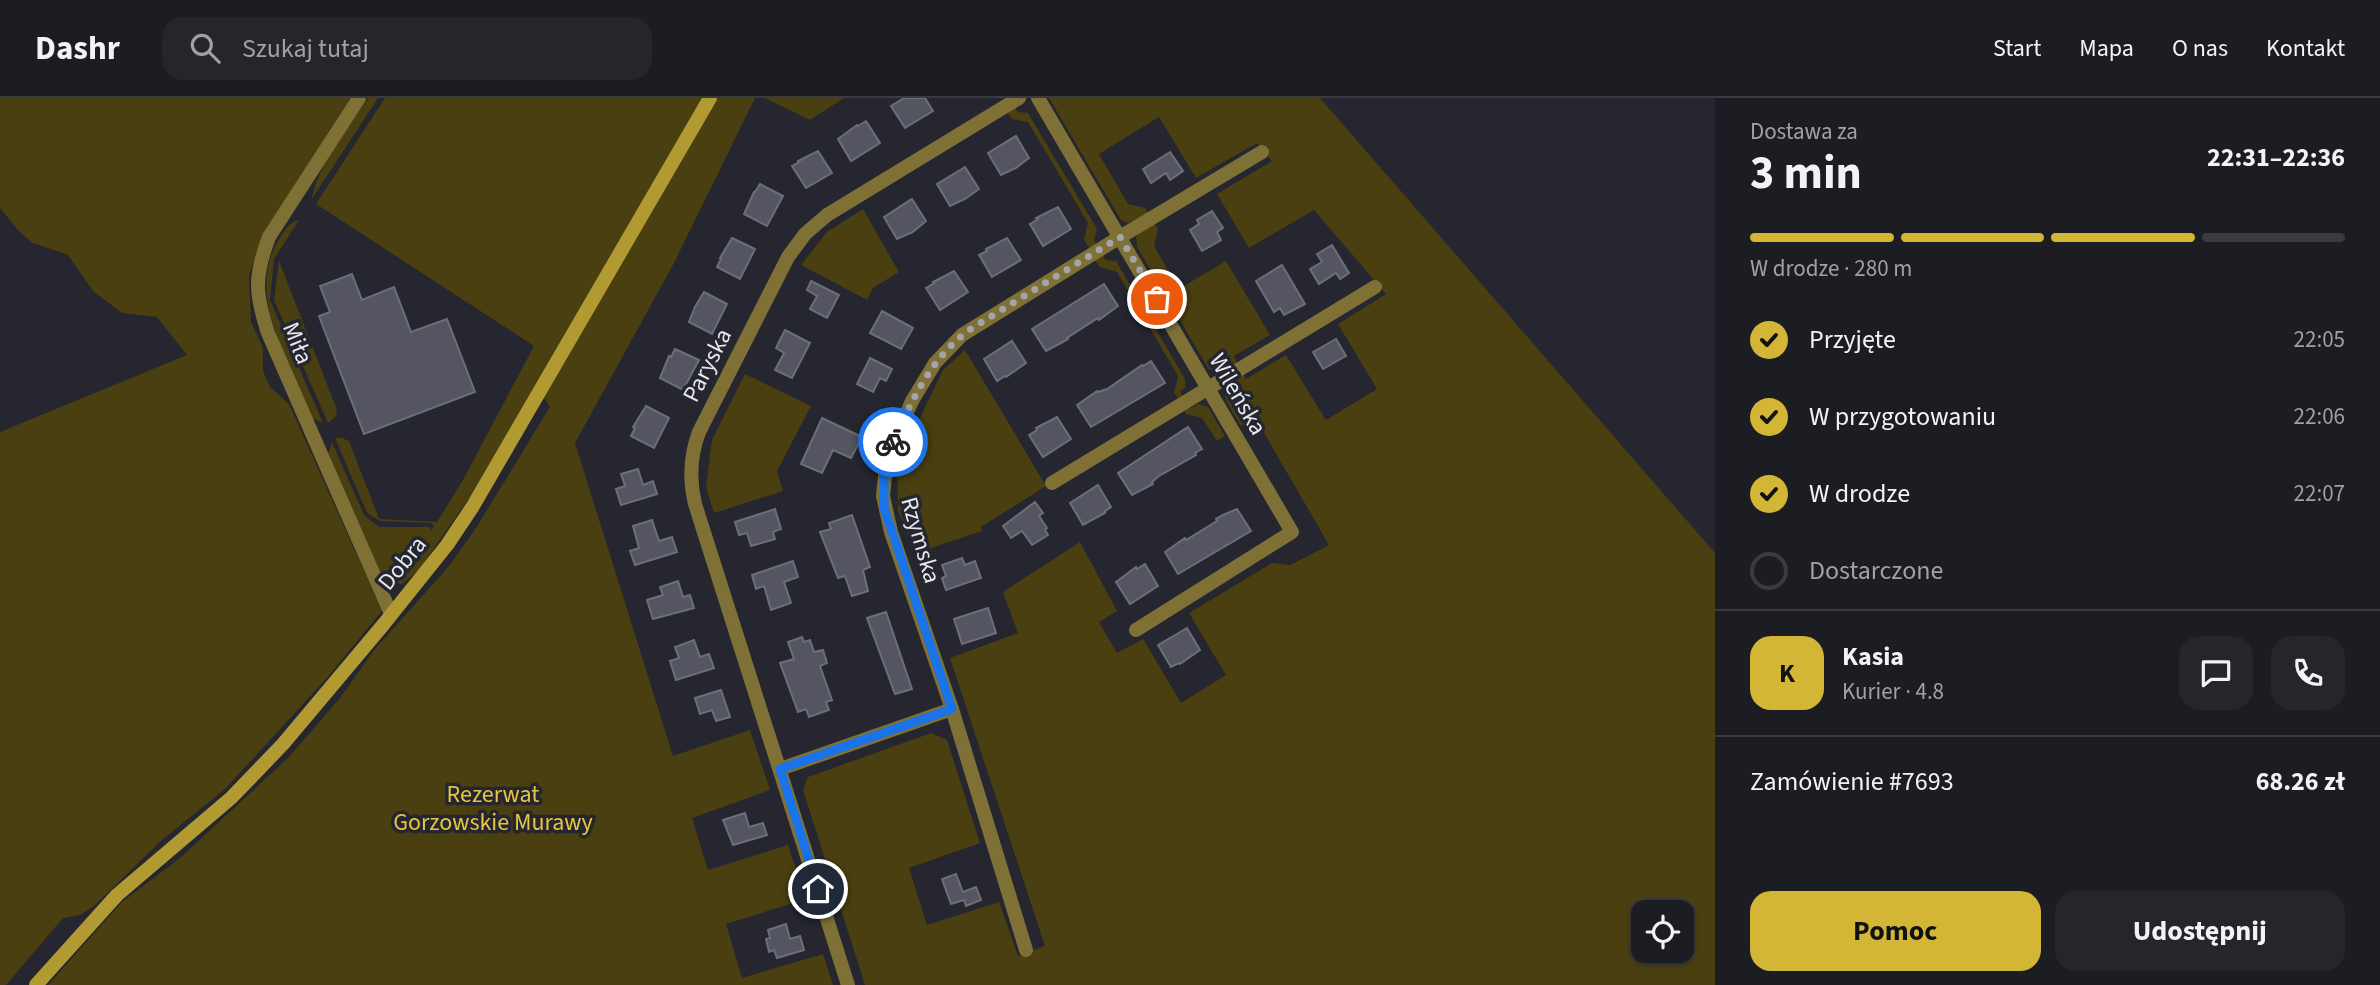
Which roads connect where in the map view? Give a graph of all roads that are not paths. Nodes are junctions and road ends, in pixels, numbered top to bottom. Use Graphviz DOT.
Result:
graph roads {
  1 [pos="359,98"];
  2 [pos="710,98"];
  3 [pos="1019,98"];
  4 [pos="1038,98"];
  5 [pos="1262,152"];
  6 [pos="1120,237"];
  7 [pos="1375,287"];
  8 [pos="1208,386"];
  9 [pos="1052,483"];
  10 [pos="391,614"];
  11 [pos="1136,630"];
  12 [pos="952,709"];
  13 [pos="780,769"];
  14 [pos="1026,950"];
  15 [pos="36,985"];
  16 [pos="848,985"];
  1 -- 10 [label="street, Miła"];
  2 -- 10 [label="street, Dobra"];
  3 -- 13 [label="street, Paryska"];
  4 -- 6 [label="street, Wileńska"];
  5 -- 6 [label="street, Rzymska"];
  6 -- 8 [label="street, Wileńska"];
  6 -- 12 [label="street, Rzymska"];
  7 -- 8 [label="street"];
  8 -- 9 [label="street"];
  8 -- 11 [label="street, Wileńska"];
  10 -- 15 [label="street, Dobra"];
  12 -- 13 [label="street"];
  12 -- 14 [label="street, Rzymska"];
  13 -- 16 [label="street, Paryska"];
}
